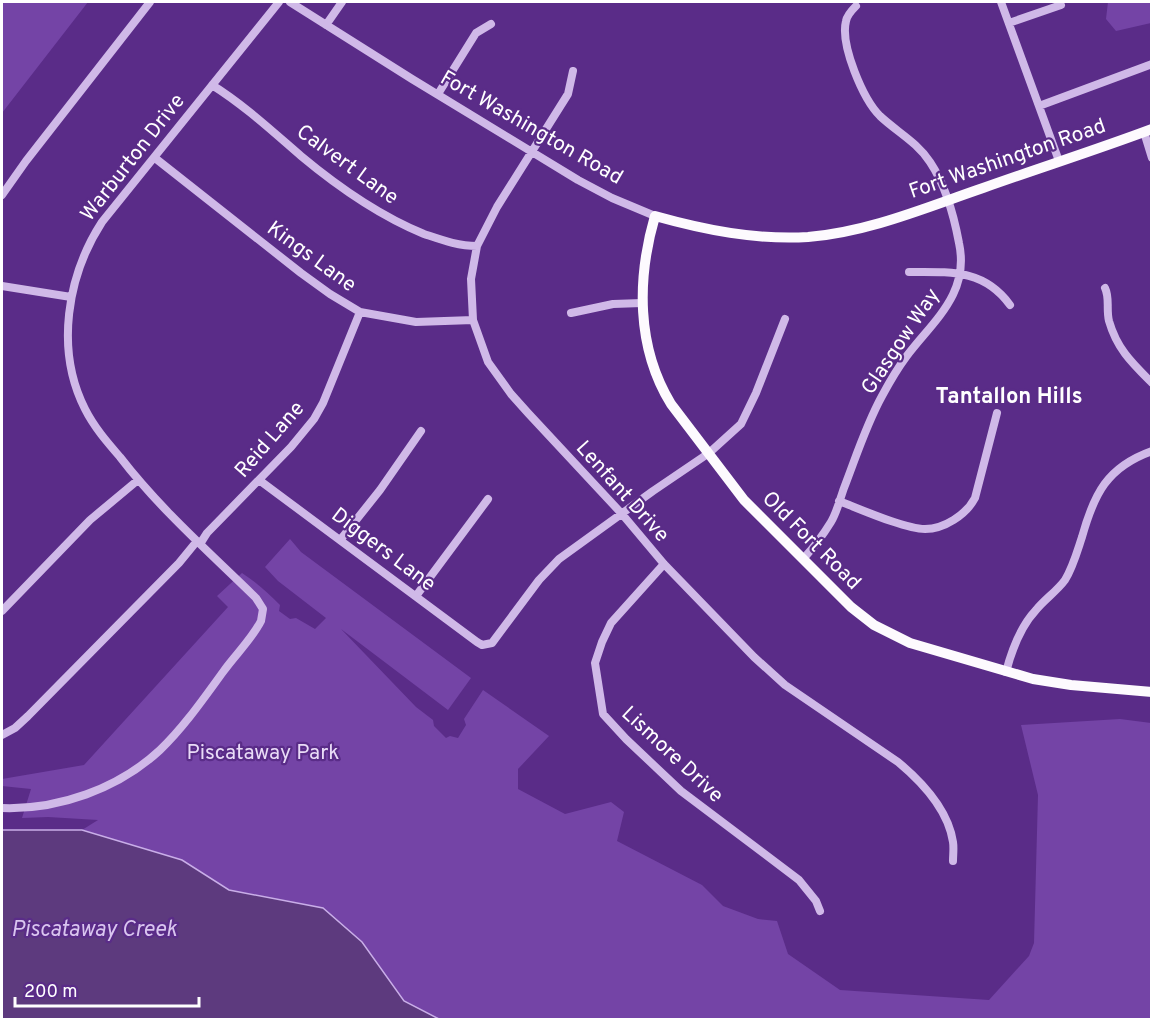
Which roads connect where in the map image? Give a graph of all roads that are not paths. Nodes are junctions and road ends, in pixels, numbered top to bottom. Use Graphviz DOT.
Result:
graph roads {
  1 [pos="150,2"];
  2 [pos="279,2"];
  3 [pos="290,2"];
  4 [pos="342,2"];
  5 [pos="1001,2"];
  6 [pos="1061,5"];
  7 [pos="856,6"];
  8 [pos="1009,23"];
  9 [pos="491,24"];
  10 [pos="326,25"];
  11 [pos="1152,64"];
  12 [pos="573,71"];
  13 [pos="212,85"];
  14 [pos="438,94"];
  15 [pos="1039,106"];
  16 [pos="1148,130"];
  17 [pos="533,152"];
  18 [pos="155,158"];
  19 [pos="1152,158"];
  20 [pos="1059,161"];
  21 [pos="2,195"];
  22 [pos="948,200"];
  23 [pos="655,216"];
  24 [pos="477,246"];
  25 [pos="909,272"];
  26 [pos="960,273"];
  27 [pos="2,286"];
  28 [pos="1105,288"];
  29 [pos="71,297"];
  30 [pos="642,303"];
  31 [pos="1010,305"];
  32 [pos="360,312"];
  33 [pos="571,313"];
  34 [pos="785,319"];
  35 [pos="473,320"];
  36 [pos="1152,383"];
  37 [pos="997,413"];
  38 [pos="421,431"];
  39 [pos="1152,452"];
  40 [pos="709,453"];
  41 [pos="138,480"];
  42 [pos="259,480"];
  43 [pos="488,499"];
  44 [pos="839,501"];
  45 [pos="622,514"];
  46 [pos="341,539"];
  47 [pos="198,543"];
  48 [pos="804,558"];
  49 [pos="664,564"];
  50 [pos="416,596"];
  51 [pos="2,611"];
  52 [pos="1005,672"];
  53 [pos="1152,692"];
  54 [pos="2,735"];
  55 [pos="2,808"];
  56 [pos="953,861"];
  57 [pos="820,911"];
  1 -- 21 [label="street"];
  2 -- 13 [label="street, Warburton Drive"];
  3 -- 10 [label="street, Fort Washington Road"];
  4 -- 10 [label="street"];
  5 -- 8 [label="street"];
  6 -- 8 [label="street"];
  7 -- 22 [label="street, Glasgow Way"];
  8 -- 15 [label="street"];
  9 -- 14 [label="street"];
  10 -- 14 [label="street, Fort Washington Road"];
  11 -- 15 [label="street"];
  12 -- 17 [label="street, Lenfant Drive"];
  13 -- 18 [label="street, Warburton Drive"];
  13 -- 24 [label="street, Calvert Lane"];
  14 -- 17 [label="street, Fort Washington Road"];
  15 -- 20 [label="street"];
  16 -- 19 [label="street"];
  16 -- 20 [label="main road, Fort Washington Road"];
  17 -- 23 [label="street, Fort Washington Road"];
  17 -- 24 [label="street, Lenfant Drive"];
  18 -- 29 [label="street, Warburton Drive"];
  18 -- 32 [label="street, Kings Lane"];
  20 -- 22 [label="main road, Fort Washington Road"];
  22 -- 23 [label="main road, Fort Washington Road"];
  22 -- 26 [label="street, Glasgow Way"];
  23 -- 30 [label="main road, Old Fort Road"];
  24 -- 35 [label="street, Lenfant Drive"];
  25 -- 26 [label="street"];
  26 -- 31 [label="street"];
  26 -- 44 [label="street, Glasgow Way"];
  27 -- 29 [label="street"];
  28 -- 36 [label="street"];
  29 -- 41 [label="street, Warburton Drive"];
  30 -- 33 [label="street"];
  30 -- 40 [label="main road, Old Fort Road"];
  32 -- 35 [label="street, Kings Lane"];
  32 -- 42 [label="street, Reid Lane"];
  34 -- 40 [label="street"];
  35 -- 45 [label="street, Lenfant Drive"];
  37 -- 44 [label="street"];
  38 -- 46 [label="street"];
  39 -- 52 [label="street"];
  40 -- 45 [label="street"];
  40 -- 48 [label="main road, Old Fort Road"];
  41 -- 47 [label="street, Warburton Drive"];
  41 -- 51 [label="street"];
  42 -- 46 [label="street, Diggers Lane"];
  42 -- 47 [label="street, Reid Lane"];
  43 -- 50 [label="street"];
  44 -- 48 [label="street, Glasgow Way"];
  45 -- 49 [label="street, Lenfant Drive"];
  45 -- 50 [label="street, Diggers Lane"];
  46 -- 50 [label="street, Diggers Lane"];
  47 -- 54 [label="street, Reid Lane"];
  47 -- 55 [label="street, Warburton Drive"];
  48 -- 52 [label="main road, Old Fort Road"];
  49 -- 56 [label="street, Lenfant Drive"];
  49 -- 57 [label="street, Lismore Drive"];
  52 -- 53 [label="main road, Old Fort Road"];
}
